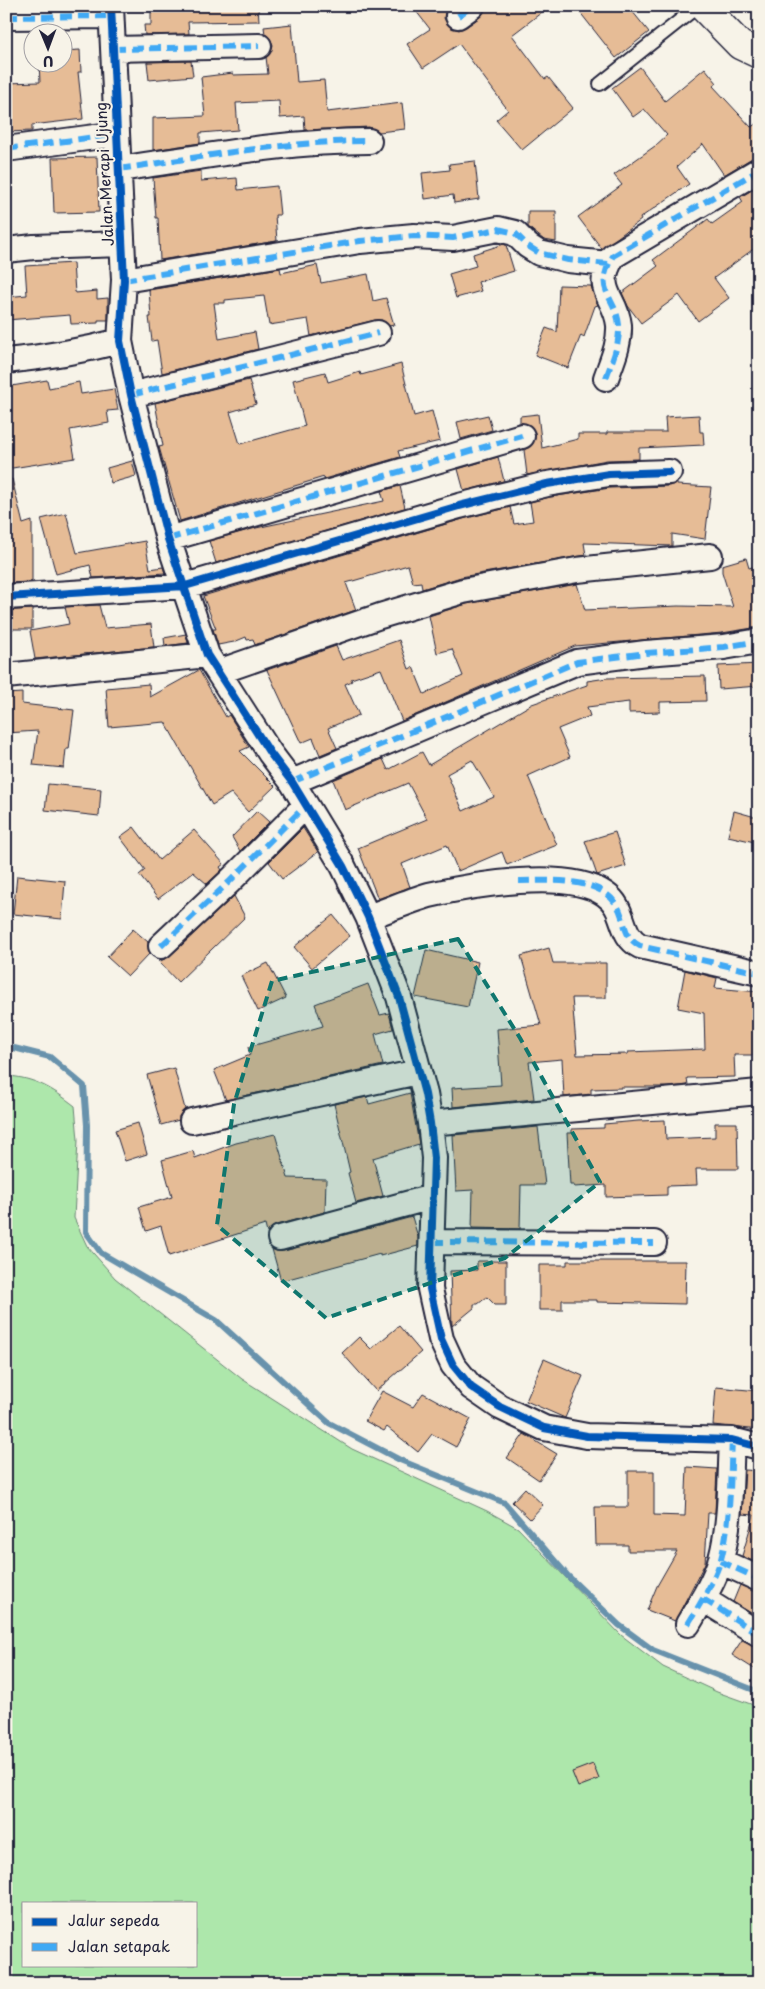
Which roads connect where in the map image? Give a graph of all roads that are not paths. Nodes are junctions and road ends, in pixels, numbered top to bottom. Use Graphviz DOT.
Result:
graph roads {
  1 [pos="700,6"];
  2 [pos="111,11"];
  3 [pos="6,17"];
  4 [pos="259,46"];
  5 [pos="113,49"];
  6 [pos="759,54"];
  7 [pos="600,84"];
  8 [pos="117,134"];
  9 [pos="370,141"];
  10 [pos="6,149"];
  11 [pos="119,169"];
  12 [pos="759,170"];
  13 [pos="122,244"];
  14 [pos="6,250"];
  15 [pos="608,264"];
  16 [pos="124,280"];
  17 [pos="378,333"];
  18 [pos="120,341"];
  19 [pos="6,360"];
  20 [pos="606,378"];
  21 [pos="131,395"];
  22 [pos="522,436"];
  23 [pos="669,472"];
  24 [pos="168,538"];
  25 [pos="710,556"];
  26 [pos="185,586"];
  27 [pos="6,597"];
  28 [pos="759,641"];
  29 [pos="213,664"];
  30 [pos="6,676"];
  31 [pos="292,782"];
  32 [pos="306,804"];
  33 [pos="368,917"];
  34 [pos="161,946"];
  35 [pos="759,973"];
  36 [pos="418,1072"];
  37 [pos="758,1090"];
  38 [pos="192,1122"];
  39 [pos="430,1123"];
  40 [pos="432,1197"];
  41 [pos="280,1238"];
  42 [pos="432,1242"];
  43 [pos="654,1243"];
  44 [pos="732,1440"];
  45 [pos="759,1446"];
  46 [pos="720,1561"];
  47 [pos="759,1579"];
  48 [pos="703,1600"];
  49 [pos="688,1624"];
  50 [pos="759,1634"];
  1 -- 6 [label="main road"];
  1 -- 7 [label="lane"];
  2 -- 3 [label="street"];
  2 -- 5 [label="street, Jalan Merapi Ujung"];
  4 -- 5 [label="street"];
  5 -- 8 [label="street, Jalan Merapi Ujung"];
  8 -- 10 [label="street"];
  8 -- 11 [label="street, Jalan Merapi Ujung"];
  9 -- 11 [label="street"];
  11 -- 13 [label="street, Jalan Merapi Ujung"];
  12 -- 15 [label="street"];
  13 -- 14 [label="street"];
  13 -- 16 [label="street, Jalan Merapi Ujung"];
  15 -- 16 [label="street"];
  15 -- 20 [label="street"];
  16 -- 18 [label="street, Jalan Merapi Ujung"];
  17 -- 21 [label="street"];
  18 -- 19 [label="street"];
  18 -- 21 [label="street, Jalan Merapi Ujung"];
  21 -- 24 [label="street, Jalan Merapi Ujung"];
  22 -- 24 [label="street"];
  23 -- 26 [label="street"];
  24 -- 26 [label="street, Jalan Merapi Ujung"];
  25 -- 29 [label="street"];
  26 -- 27 [label="street"];
  26 -- 29 [label="street, Jalan Merapi Ujung"];
  28 -- 31 [label="street"];
  29 -- 30 [label="street"];
  29 -- 31 [label="street, Jalan Merapi Ujung"];
  31 -- 32 [label="street, Jalan Merapi Ujung"];
  32 -- 33 [label="street, Jalan Merapi Ujung"];
  32 -- 34 [label="street"];
  33 -- 35 [label="street"];
  33 -- 36 [label="street, Jalan Merapi Ujung"];
  36 -- 38 [label="street"];
  36 -- 39 [label="street, Jalan Merapi Ujung"];
  37 -- 39 [label="street"];
  39 -- 40 [label="street, Jalan Merapi Ujung"];
  40 -- 41 [label="street"];
  40 -- 42 [label="street, Jalan Merapi Ujung"];
  42 -- 43 [label="street"];
  42 -- 44 [label="street, Jalan Merapi Ujung"];
  44 -- 45 [label="street, Jalan Merapi Ujung"];
  44 -- 46 [label="street"];
  46 -- 47 [label="street"];
  46 -- 48 [label="street"];
  48 -- 49 [label="street"];
  48 -- 50 [label="street"];
}
